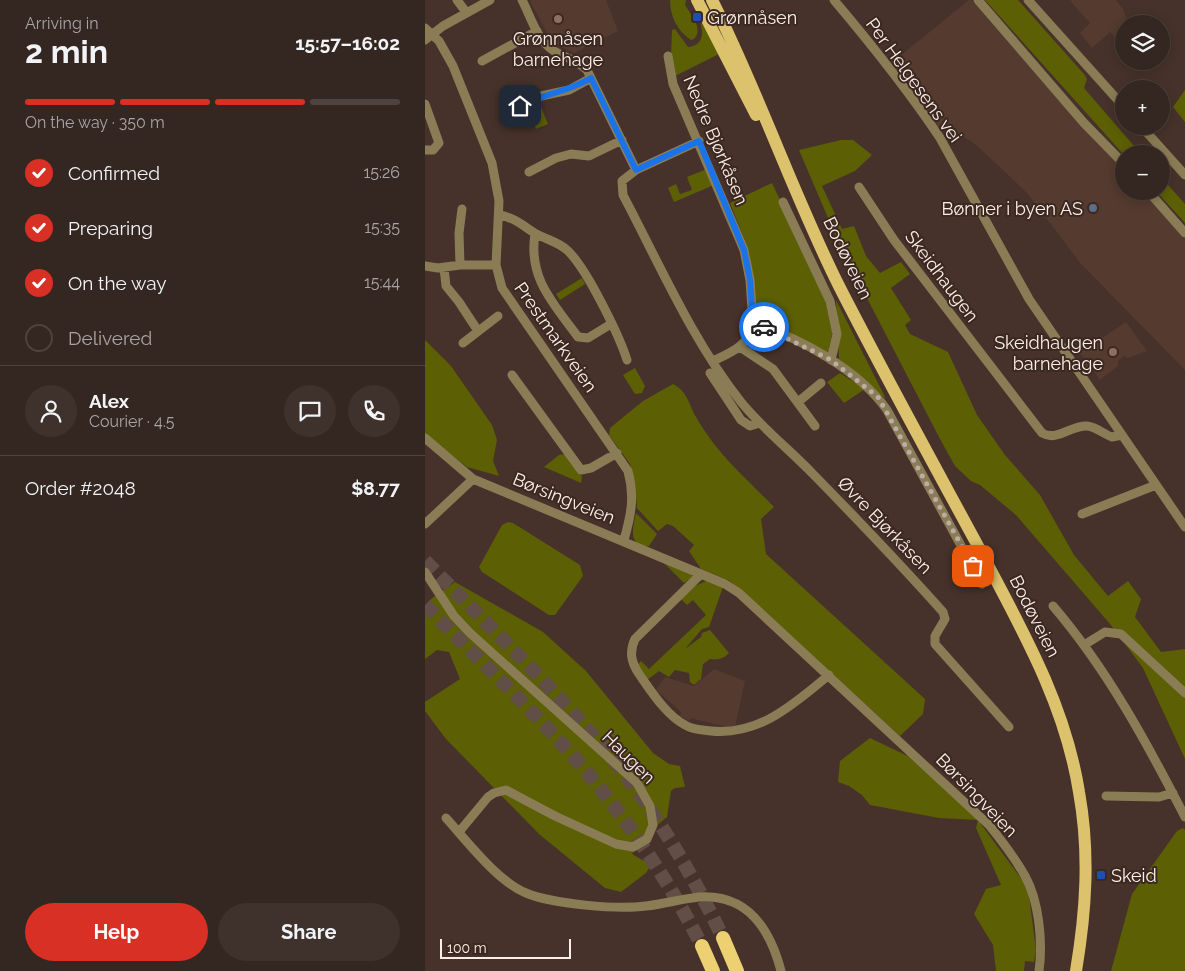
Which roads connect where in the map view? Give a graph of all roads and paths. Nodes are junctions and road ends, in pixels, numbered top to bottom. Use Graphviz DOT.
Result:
graph roads {
  1 [pos="457,0"];
  2 [pos="490,0"];
  3 [pos="522,0"];
  4 [pos="697,0"];
  5 [pos="712,0"];
  6 [pos="834,0"];
  7 [pos="978,0"];
  8 [pos="1028,0"];
  9 [pos="466,12"];
  10 [pos="537,31"];
  11 [pos="427,34"];
  12 [pos="668,56"];
  13 [pos="482,61"];
  14 [pos="591,78"];
  15 [pos="1115,97"];
  16 [pos="425,104"];
  17 [pos="506,112"];
  18 [pos="1149,135"];
  19 [pos="621,140"];
  20 [pos="699,141"];
  21 [pos="425,150"];
  22 [pos="1115,155"];
  23 [pos="636,170"];
  24 [pos="529,172"];
  25 [pos="1185,175"];
  26 [pos="859,188"];
  27 [pos="799,199"];
  28 [pos="1156,200"];
  29 [pos="783,202"];
  30 [pos="463,209"];
  31 [pos="500,215"];
  32 [pos="535,234"];
  33 [pos="1185,234"];
  34 [pos="460,264"];
  35 [pos="496,265"];
  36 [pos="425,266"];
  37 [pos="444,268"];
  38 [pos="498,316"];
  39 [pos="611,324"];
  40 [pos="753,324"];
  41 [pos="478,331"];
  42 [pos="463,343"];
  43 [pos="740,347"];
  44 [pos="627,360"];
  45 [pos="831,360"];
  46 [pos="713,361"];
  47 [pos="710,373"];
  48 [pos="512,375"];
  49 [pos="821,384"];
  50 [pos="798,402"];
  51 [pos="760,423"];
  52 [pos="815,426"];
  53 [pos="1122,435"];
  54 [pos="425,438"];
  55 [pos="617,453"];
  56 [pos="473,479"];
  57 [pos="1156,485"];
  58 [pos="1082,514"];
  59 [pos="1182,515"];
  60 [pos="425,524"];
  61 [pos="1185,527"];
  62 [pos="624,540"];
  63 [pos="425,572"];
  64 [pos="701,574"];
  65 [pos="982,584"];
  66 [pos="1053,606"];
  67 [pos="1084,645"];
  68 [pos="829,675"];
  69 [pos="1185,693"];
  70 [pos="1009,727"];
  71 [pos="1173,794"];
  72 [pos="1105,796"];
  73 [pos="1185,817"];
  74 [pos="446,818"];
  75 [pos="459,832"];
  76 [pos="723,938"];
  77 [pos="701,946"];
  78 [pos="713,971"];
  79 [pos="737,971"];
  80 [pos="781,971"];
  81 [pos="1039,971"];
  82 [pos="1075,971"];
  1 -- 9 [label="street"];
  2 -- 9 [label="street"];
  3 -- 10 [label="street"];
  4 -- 27 [label="main road, Bodøveien"];
  5 -- 27 [label="main road, Bodøveien"];
  6 -- 53 [label="street, Per Helgesens vei"];
  7 -- 22 [label="street"];
  8 -- 15 [label="street"];
  9 -- 11 [label="street"];
  10 -- 13 [label="street"];
  10 -- 14 [label="street"];
  11 -- 31 [label="street, Prestmarkveien"];
  12 -- 20 [label="street, Nedre Bjørkåsen"];
  14 -- 17 [label="street"];
  14 -- 19 [label="street"];
  16 -- 21 [label="street"];
  18 -- 25 [label="street"];
  19 -- 23 [label="street"];
  19 -- 24 [label="street"];
  20 -- 23 [label="street, Øvre Bjørkåsen"];
  20 -- 40 [label="street, Nedre Bjørkåsen"];
  23 -- 46 [label="street, Øvre Bjørkåsen"];
  26 -- 53 [label="street, Skeidhaugen"];
  27 -- 82 [label="main road, Bodøveien"];
  28 -- 33 [label="street"];
  29 -- 45 [label="street"];
  30 -- 34 [label="street"];
  31 -- 32 [label="street"];
  31 -- 35 [label="street, Prestmarkveien"];
  32 -- 39 [label="street"];
  32 -- 39 [label="street"];
  34 -- 35 [label="street"];
  34 -- 37 [label="street"];
  35 -- 55 [label="street, Prestmarkveien"];
  36 -- 37 [label="street"];
  37 -- 41 [label="street"];
  38 -- 41 [label="street"];
  39 -- 44 [label="street"];
  40 -- 43 [label="street"];
  40 -- 45 [label="street"];
  41 -- 42 [label="street"];
  43 -- 46 [label="street"];
  43 -- 50 [label="street"];
  45 -- 65 [label="street"];
  46 -- 51 [label="street, Øvre Bjørkåsen"];
  47 -- 51 [label="street, Øvre Bjørkåsen"];
  48 -- 55 [label="street"];
  49 -- 50 [label="street"];
  50 -- 52 [label="street"];
  51 -- 70 [label="street, Øvre Bjørkåsen"];
  53 -- 57 [label="street, Per Helgesens vei"];
  54 -- 56 [label="street, Børsingveien"];
  55 -- 62 [label="street, Prestmarkveien"];
  56 -- 60 [label="street"];
  56 -- 62 [label="street, Børsingveien"];
  57 -- 58 [label="street"];
  57 -- 59 [label="street, Per Helgesens vei"];
  59 -- 61 [label="street, Per Helgesens vei"];
  62 -- 64 [label="street, Børsingveien"];
  63 -- 75 [label="street, Haugen"];
  64 -- 68 [label="street, Børsingveien"];
  64 -- 68 [label="street"];
  66 -- 67 [label="street"];
  67 -- 69 [label="street"];
  67 -- 71 [label="street"];
  68 -- 81 [label="street, Børsingveien"];
  71 -- 72 [label="street"];
  71 -- 73 [label="street"];
  74 -- 75 [label="street"];
  75 -- 80 [label="street"];
  76 -- 79 [label="highway"];
  77 -- 78 [label="highway"];
}
